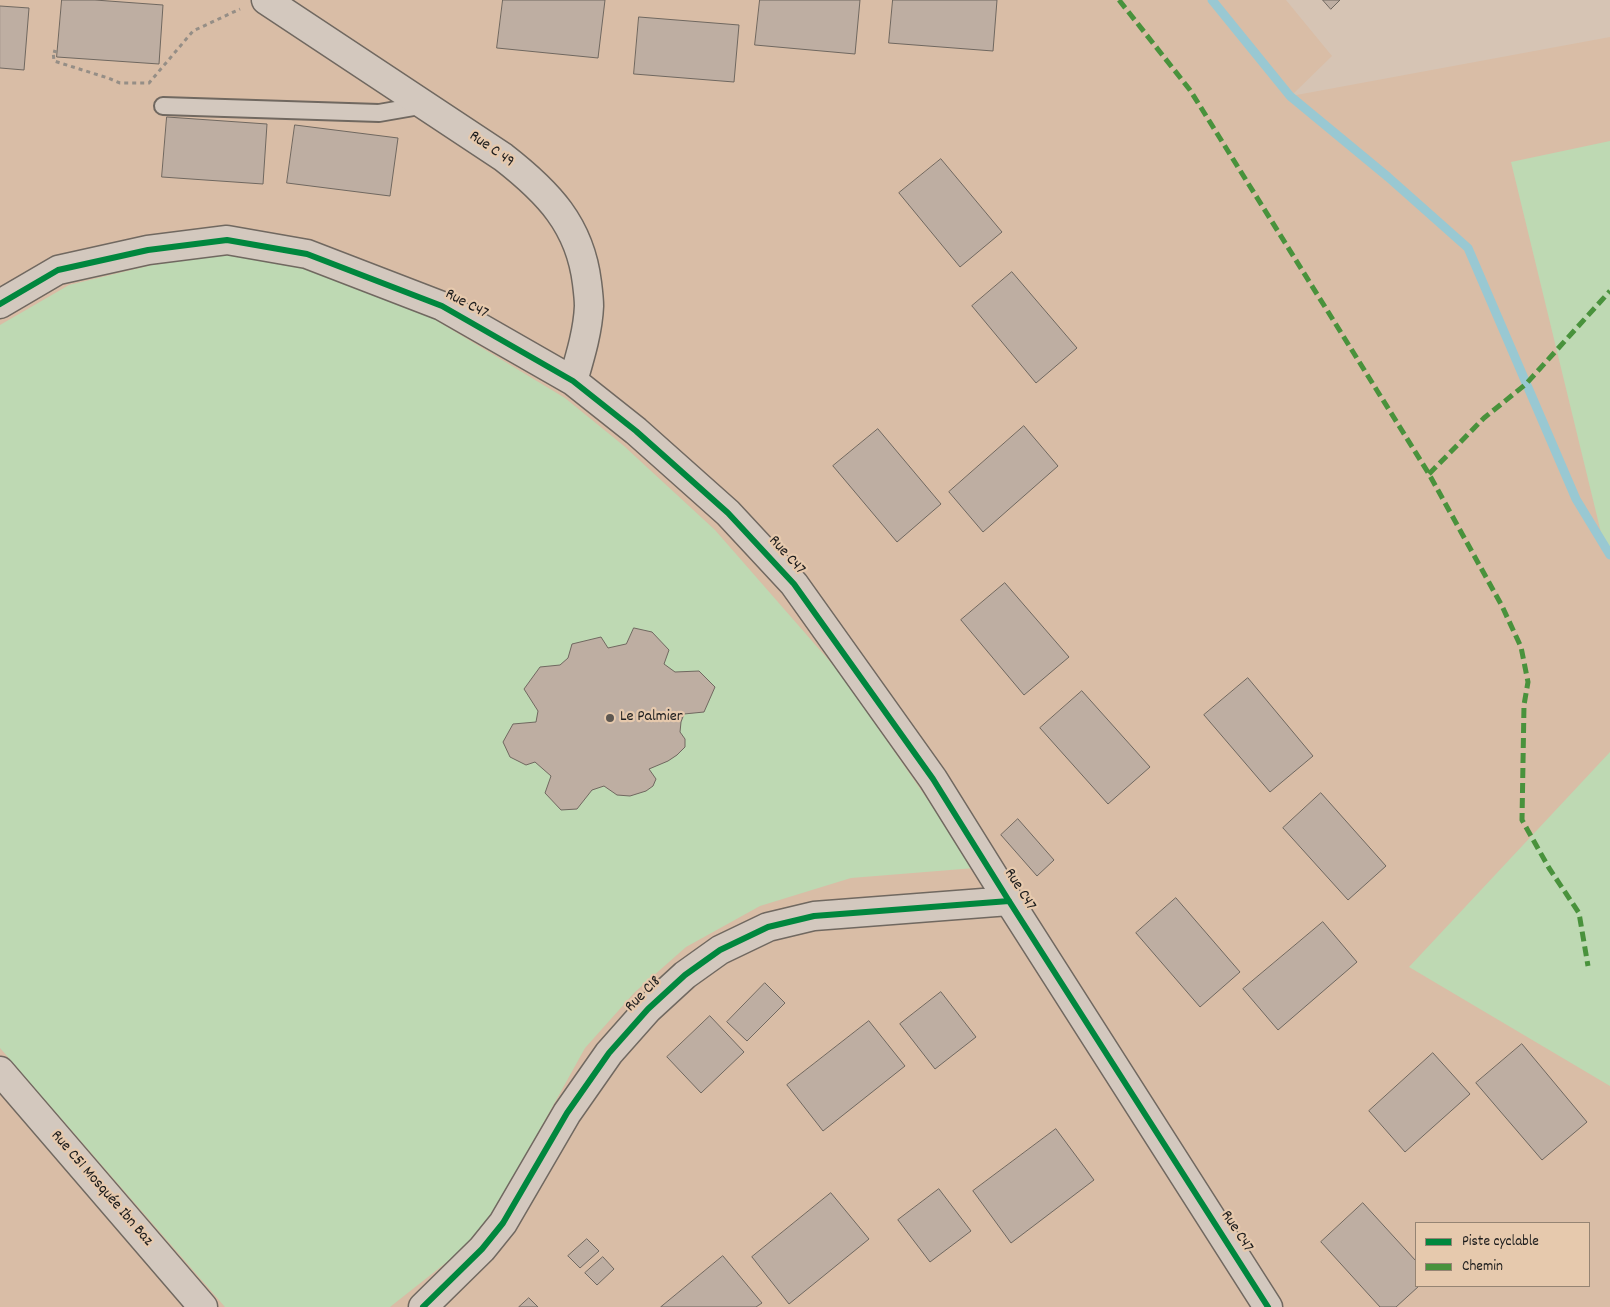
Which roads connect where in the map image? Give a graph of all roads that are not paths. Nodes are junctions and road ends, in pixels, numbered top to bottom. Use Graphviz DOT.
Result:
graph roads {
  1 [pos="266,0"];
  2 [pos="425,105"];
  3 [pos="162,106"];
  4 [pos="0,304"];
  5 [pos="573,381"];
  6 [pos="1009,901"];
  7 [pos="0,1071"];
  8 [pos="203,1307"];
  9 [pos="423,1307"];
  10 [pos="1268,1307"];
  1 -- 2 [label="street, Rue C 49"];
  2 -- 3 [label="lane"];
  2 -- 5 [label="street, Rue C 49"];
  4 -- 5 [label="street, Rue C47"];
  5 -- 6 [label="street, Rue C47"];
  6 -- 9 [label="street, Rue C18"];
  6 -- 10 [label="street, Rue C47"];
  7 -- 8 [label="street, Rue C51 Mosquée Ibn Baz"];
}
